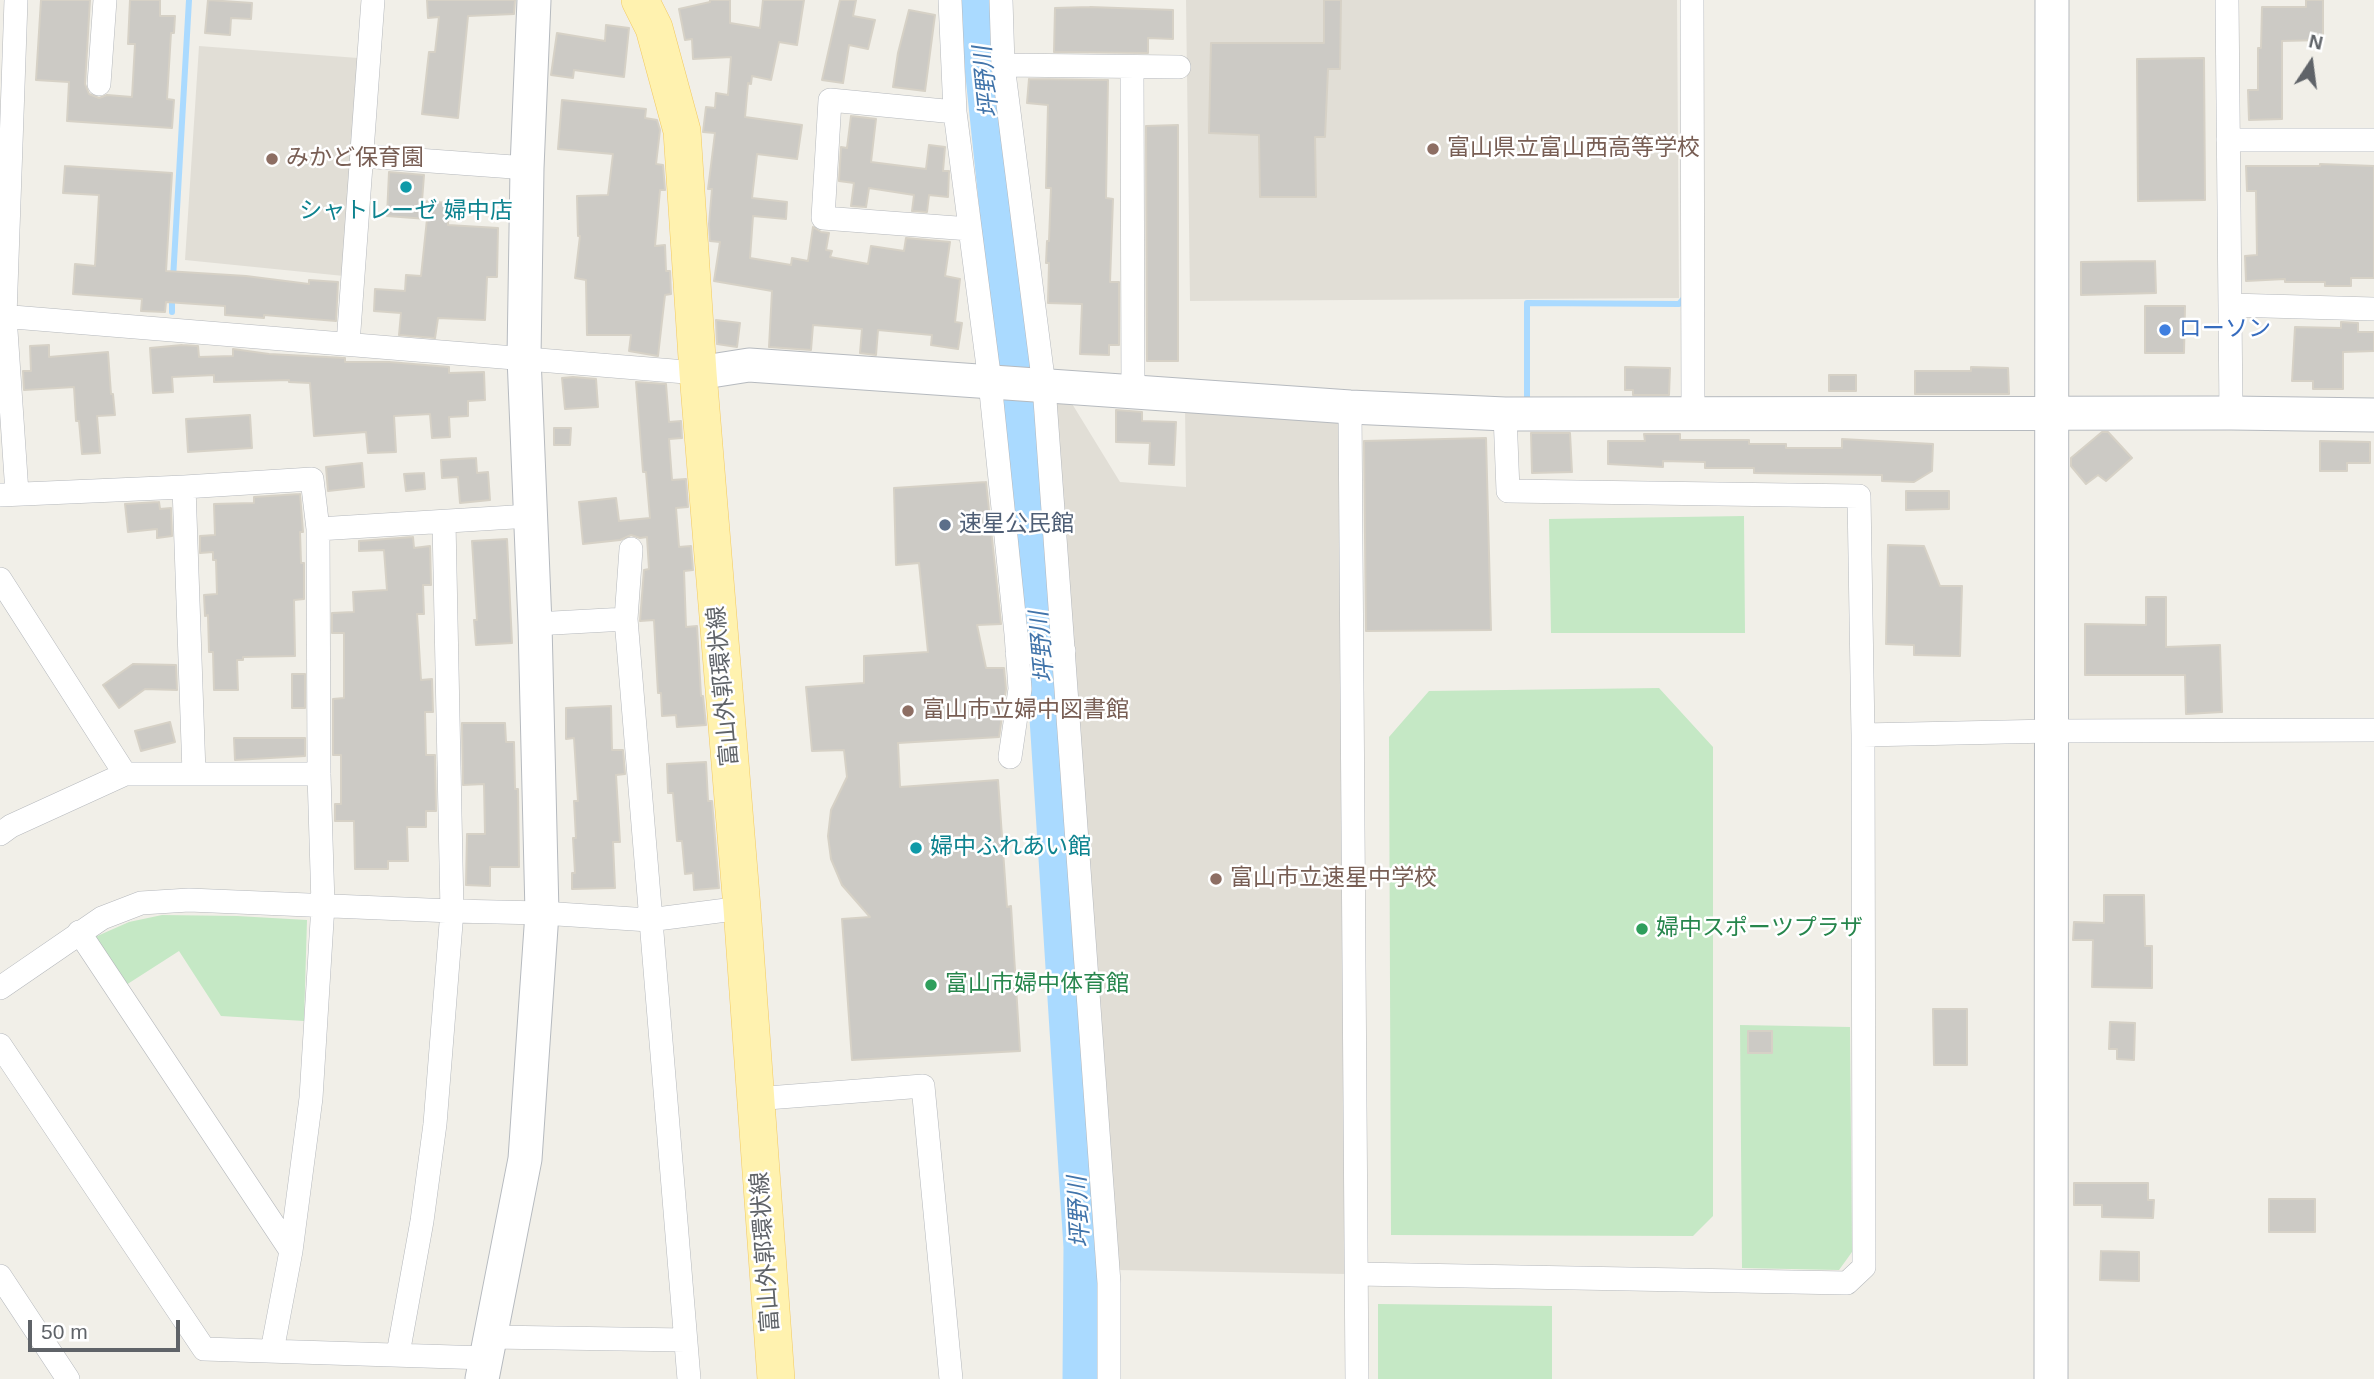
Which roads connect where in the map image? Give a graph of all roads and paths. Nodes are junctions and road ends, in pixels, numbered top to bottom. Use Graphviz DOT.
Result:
graph roads {
  1 [pos="16,0"];
  2 [pos="104,0"];
  3 [pos="373,0"];
  4 [pos="534,0"];
  5 [pos="640,0"];
  6 [pos="950,0"];
  7 [pos="1001,0"];
  8 [pos="1692,0"];
  9 [pos="2052,0"];
  10 [pos="2227,0"];
  11 [pos="1003,65"];
  12 [pos="1132,67"];
  13 [pos="1178,67"];
  14 [pos="99,85"];
  15 [pos="955,112"];
  16 [pos="2228,140"];
  17 [pos="2374,141"];
  18 [pos="362,156"];
  19 [pos="527,168"];
  20 [pos="970,229"];
  21 [pos="2230,305"];
  22 [pos="2374,309"];
  23 [pos="2,316"];
  24 [pos="348,344"];
  25 [pos="524,357"];
  26 [pos="698,373"];
  27 [pos="990,382"];
  28 [pos="1044,386"];
  29 [pos="1133,392"];
  30 [pos="1350,407"];
  31 [pos="1693,413"];
  32 [pos="2231,413"];
  33 [pos="1505,414"];
  34 [pos="2052,414"];
  35 [pos="2374,415"];
  36 [pos="184,487"];
  37 [pos="9,494"];
  38 [pos="530,516"];
  39 [pos="444,522"];
  40 [pos="318,529"];
  41 [pos="631,549"];
  42 [pos="0,579"];
  43 [pos="626,620"];
  44 [pos="535,624"];
  45 [pos="1064,651"];
  46 [pos="1017,653"];
  47 [pos="2374,730"];
  48 [pos="2052,731"];
  49 [pos="1863,735"];
  50 [pos="1010,757"];
  51 [pos="194,772"];
  52 [pos="125,774"];
  53 [pos="319,774"];
  54 [pos="4,823"];
  55 [pos="323,905"];
  56 [pos="742,908"];
  57 [pos="452,911"];
  58 [pos="542,913"];
  59 [pos="649,920"];
  60 [pos="79,932"];
  61 [pos="0,988"];
  62 [pos="0,1045"];
  63 [pos="754,1099"];
  64 [pos="291,1251"];
  65 [pos="1357,1274"];
  66 [pos="0,1276"];
  67 [pos="685,1340"];
  68 [pos="272,1351"];
  69 [pos="398,1354"];
  70 [pos="486,1358"];
  71 [pos="68,1379"];
  72 [pos="689,1379"];
  73 [pos="776,1379"];
  74 [pos="951,1379"];
  75 [pos="1109,1379"];
  76 [pos="1357,1379"];
  77 [pos="2051,1379"];
  1 -- 23 [label="street"];
  2 -- 14 [label="street"];
  3 -- 18 [label="street"];
  4 -- 19 [label="street"];
  5 -- 26 [label="main road, 富山外郭環状線"];
  6 -- 15 [label="street"];
  7 -- 11 [label="street"];
  8 -- 31 [label="street"];
  9 -- 34 [label="street"];
  10 -- 16 [label="street"];
  11 -- 12 [label="street"];
  11 -- 28 [label="street"];
  12 -- 13 [label="street"];
  12 -- 29 [label="street"];
  15 -- 20 [label="street"];
  15 -- 20 [label="street"];
  16 -- 17 [label="street"];
  16 -- 21 [label="street"];
  18 -- 19 [label="street"];
  18 -- 24 [label="street"];
  19 -- 25 [label="street"];
  20 -- 27 [label="street"];
  21 -- 22 [label="street"];
  21 -- 32 [label="street"];
  23 -- 24 [label="street"];
  23 -- 37 [label="street"];
  24 -- 25 [label="street"];
  25 -- 26 [label="street"];
  25 -- 38 [label="street"];
  26 -- 27 [label="street"];
  26 -- 56 [label="main road, 富山外郭環状線"];
  27 -- 28 [label="street"];
  27 -- 46 [label="street"];
  28 -- 29 [label="street"];
  28 -- 45 [label="street"];
  29 -- 30 [label="street"];
  30 -- 33 [label="street"];
  30 -- 65 [label="street"];
  31 -- 33 [label="street"];
  31 -- 34 [label="street"];
  32 -- 34 [label="street"];
  32 -- 35 [label="street"];
  33 -- 49 [label="street"];
  34 -- 48 [label="street"];
  36 -- 37 [label="street"];
  36 -- 40 [label="street"];
  36 -- 51 [label="street"];
  38 -- 39 [label="street"];
  38 -- 44 [label="street"];
  39 -- 40 [label="street"];
  39 -- 57 [label="street"];
  40 -- 53 [label="street"];
  41 -- 43 [label="street"];
  42 -- 52 [label="street"];
  43 -- 44 [label="street"];
  43 -- 59 [label="street"];
  44 -- 58 [label="street"];
  45 -- 46 [label="street"];
  45 -- 75 [label="street"];
  46 -- 50 [label="street"];
  47 -- 48 [label="street"];
  48 -- 49 [label="street"];
  48 -- 77 [label="street"];
  49 -- 65 [label="street"];
  51 -- 52 [label="street"];
  51 -- 53 [label="street"];
  52 -- 54 [label="street"];
  53 -- 55 [label="street"];
  55 -- 57 [label="street"];
  55 -- 60 [label="street"];
  55 -- 64 [label="street"];
  56 -- 59 [label="street"];
  56 -- 63 [label="main road, 富山外郭環状線"];
  57 -- 58 [label="street"];
  57 -- 69 [label="street"];
  58 -- 59 [label="street"];
  58 -- 70 [label="street"];
  59 -- 67 [label="street"];
  60 -- 61 [label="street"];
  60 -- 64 [label="street"];
  62 -- 68 [label="street"];
  63 -- 73 [label="main road, 富山外郭環状線"];
  63 -- 74 [label="street"];
  64 -- 68 [label="street"];
  65 -- 76 [label="street"];
  66 -- 71 [label="street"];
  67 -- 70 [label="street"];
  67 -- 72 [label="street"];
  68 -- 69 [label="street"];
  69 -- 70 [label="street"];
}
